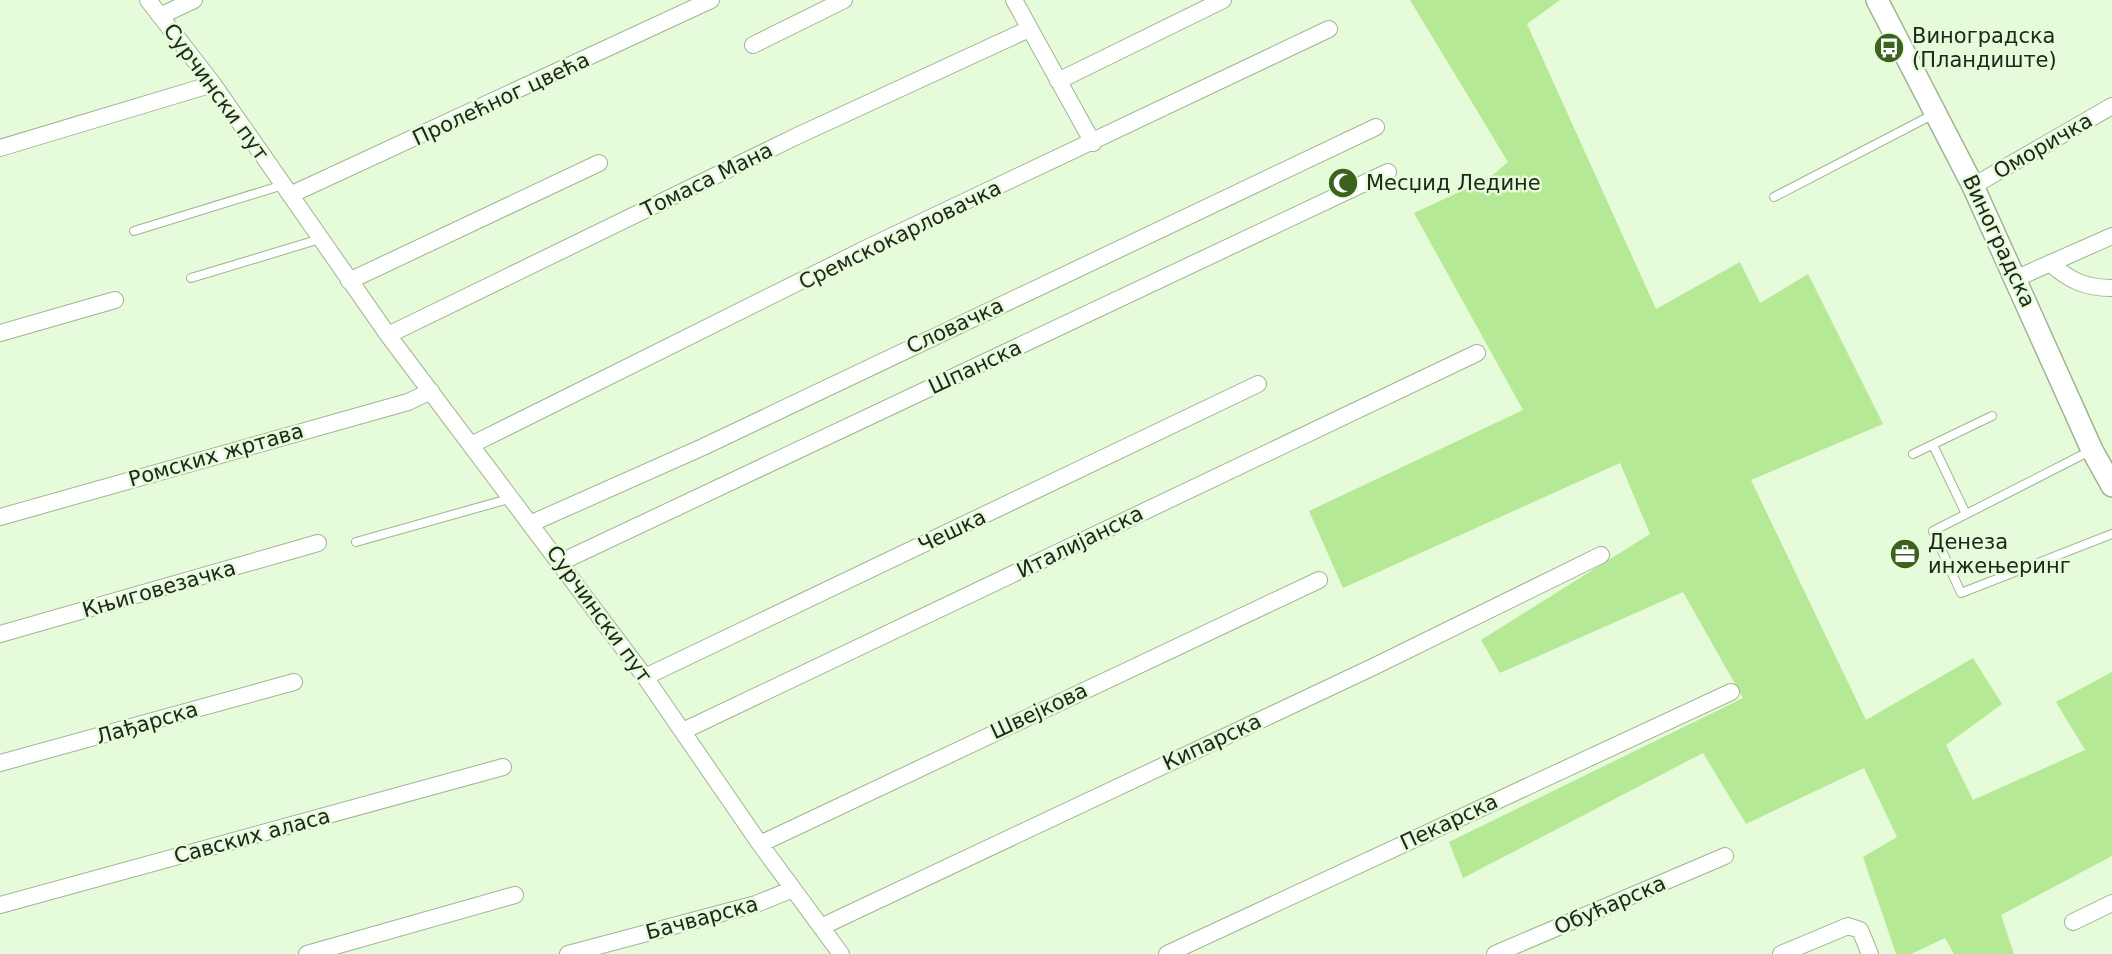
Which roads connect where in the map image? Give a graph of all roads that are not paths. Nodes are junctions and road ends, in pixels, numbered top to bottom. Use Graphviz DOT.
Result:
graph roads {
  1 [pos="148,0"];
  2 [pos="194,0"];
  3 [pos="711,0"];
  4 [pos="844,0"];
  5 [pos="1014,0"];
  6 [pos="1223,0"];
  7 [pos="1877,0"];
  8 [pos="160,16"];
  9 [pos="1029,29"];
  10 [pos="1329,29"];
  11 [pos="753,45"];
  12 [pos="1058,81"];
  13 [pos="213,84"];
  14 [pos="2112,106"];
  15 [pos="1938,113"];
  16 [pos="1376,127"];
  17 [pos="1093,143"];
  18 [pos="0,148"];
  19 [pos="599,163"];
  20 [pos="1388,172"];
  21 [pos="1973,186"];
  22 [pos="287,190"];
  23 [pos="1774,197"];
  24 [pos="134,231"];
  25 [pos="2112,236"];
  26 [pos="320,239"];
  27 [pos="2050,263"];
  28 [pos="191,278"];
  29 [pos="2017,278"];
  30 [pos="349,281"];
  31 [pos="2112,288"];
  32 [pos="115,300"];
  33 [pos="0,333"];
  34 [pos="388,335"];
  35 [pos="1477,352"];
  36 [pos="1258,384"];
  37 [pos="431,391"];
  38 [pos="1992,416"];
  39 [pos="471,445"];
  40 [pos="1933,445"];
  41 [pos="2092,450"];
  42 [pos="1913,454"];
  43 [pos="2112,486"];
  44 [pos="512,498"];
  45 [pos="1966,514"];
  46 [pos="0,517"];
  47 [pos="532,523"];
  48 [pos="2112,534"];
  49 [pos="356,542"];
  50 [pos="318,543"];
  51 [pos="1601,555"];
  52 [pos="561,562"];
  53 [pos="1319,580"];
  54 [pos="0,634"];
  55 [pos="645,677"];
  56 [pos="294,682"];
  57 [pos="1731,692"];
  58 [pos="683,731"];
  59 [pos="0,764"];
  60 [pos="503,767"];
  61 [pos="760,844"];
  62 [pos="1725,856"];
  63 [pos="793,889"];
  64 [pos="515,895"];
  65 [pos="2112,903"];
  66 [pos="0,905"];
  67 [pos="2073,922"];
  68 [pos="821,927"];
  69 [pos="307,954"];
  70 [pos="568,954"];
  71 [pos="841,954"];
  72 [pos="1167,954"];
  73 [pos="1495,954"];
  74 [pos="1780,954"];
  75 [pos="1870,954"];
  1 -- 8 [label="street, Сурчински пут"];
  2 -- 8 [label="street"];
  3 -- 22 [label="street, Пролећног цвећа"];
  4 -- 11 [label="street"];
  5 -- 9 [label="street"];
  6 -- 12 [label="street"];
  7 -- 15 [label="street, Виноградска"];
  8 -- 13 [label="street, Сурчински пут"];
  9 -- 12 [label="street"];
  9 -- 34 [label="street, Томаса Мана"];
  10 -- 17 [label="street, Сремскокарловачка"];
  12 -- 17 [label="street"];
  13 -- 18 [label="street"];
  13 -- 22 [label="street, Сурчински пут"];
  14 -- 21 [label="street, Оморичка"];
  15 -- 21 [label="street, Виноградска"];
  15 -- 23 [label="lane"];
  16 -- 47 [label="street, Словачка"];
  17 -- 39 [label="street, Сремскокарловачка"];
  19 -- 30 [label="street"];
  20 -- 52 [label="street, Шпанска"];
  21 -- 29 [label="street, Виноградска"];
  22 -- 24 [label="lane, Сурчински пут"];
  22 -- 26 [label="street, Сурчински пут"];
  25 -- 27 [label="street"];
  26 -- 28 [label="lane"];
  26 -- 30 [label="street, Сурчински пут"];
  27 -- 29 [label="street"];
  27 -- 31 [label="street"];
  29 -- 41 [label="street, Виноградска"];
  30 -- 34 [label="street, Сурчински пут"];
  32 -- 33 [label="street"];
  34 -- 37 [label="street, Сурчински пут"];
  35 -- 58 [label="street, Италијанска"];
  36 -- 55 [label="street, Чешка"];
  37 -- 39 [label="street, Сурчински пут"];
  37 -- 46 [label="street, Ромских жртава"];
  38 -- 40 [label="lane"];
  39 -- 44 [label="street, Сурчински пут"];
  40 -- 42 [label="lane"];
  40 -- 45 [label="lane"];
  41 -- 43 [label="street, Виноградска"];
  41 -- 45 [label="lane"];
  44 -- 47 [label="street, Сурчински пут"];
  44 -- 49 [label="lane"];
  45 -- 48 [label="lane"];
  47 -- 52 [label="street, Сурчински пут"];
  50 -- 54 [label="street, Књиговезачка"];
  51 -- 68 [label="street, Кипарска"];
  52 -- 55 [label="street, Сурчински пут"];
  53 -- 61 [label="street, Швејкова"];
  55 -- 58 [label="street, Сурчински пут"];
  56 -- 59 [label="street, Лађарска"];
  57 -- 72 [label="street, Пекарска"];
  58 -- 61 [label="street, Сурчински пут"];
  60 -- 66 [label="street, Савских аласа"];
  61 -- 63 [label="street, Сурчински пут"];
  62 -- 73 [label="street, Обућарска"];
  63 -- 68 [label="street, Сурчински пут"];
  63 -- 70 [label="street, Бачварска"];
  64 -- 69 [label="street"];
  65 -- 67 [label="street"];
  68 -- 71 [label="street, Сурчински пут"];
  74 -- 75 [label="street"];
}
